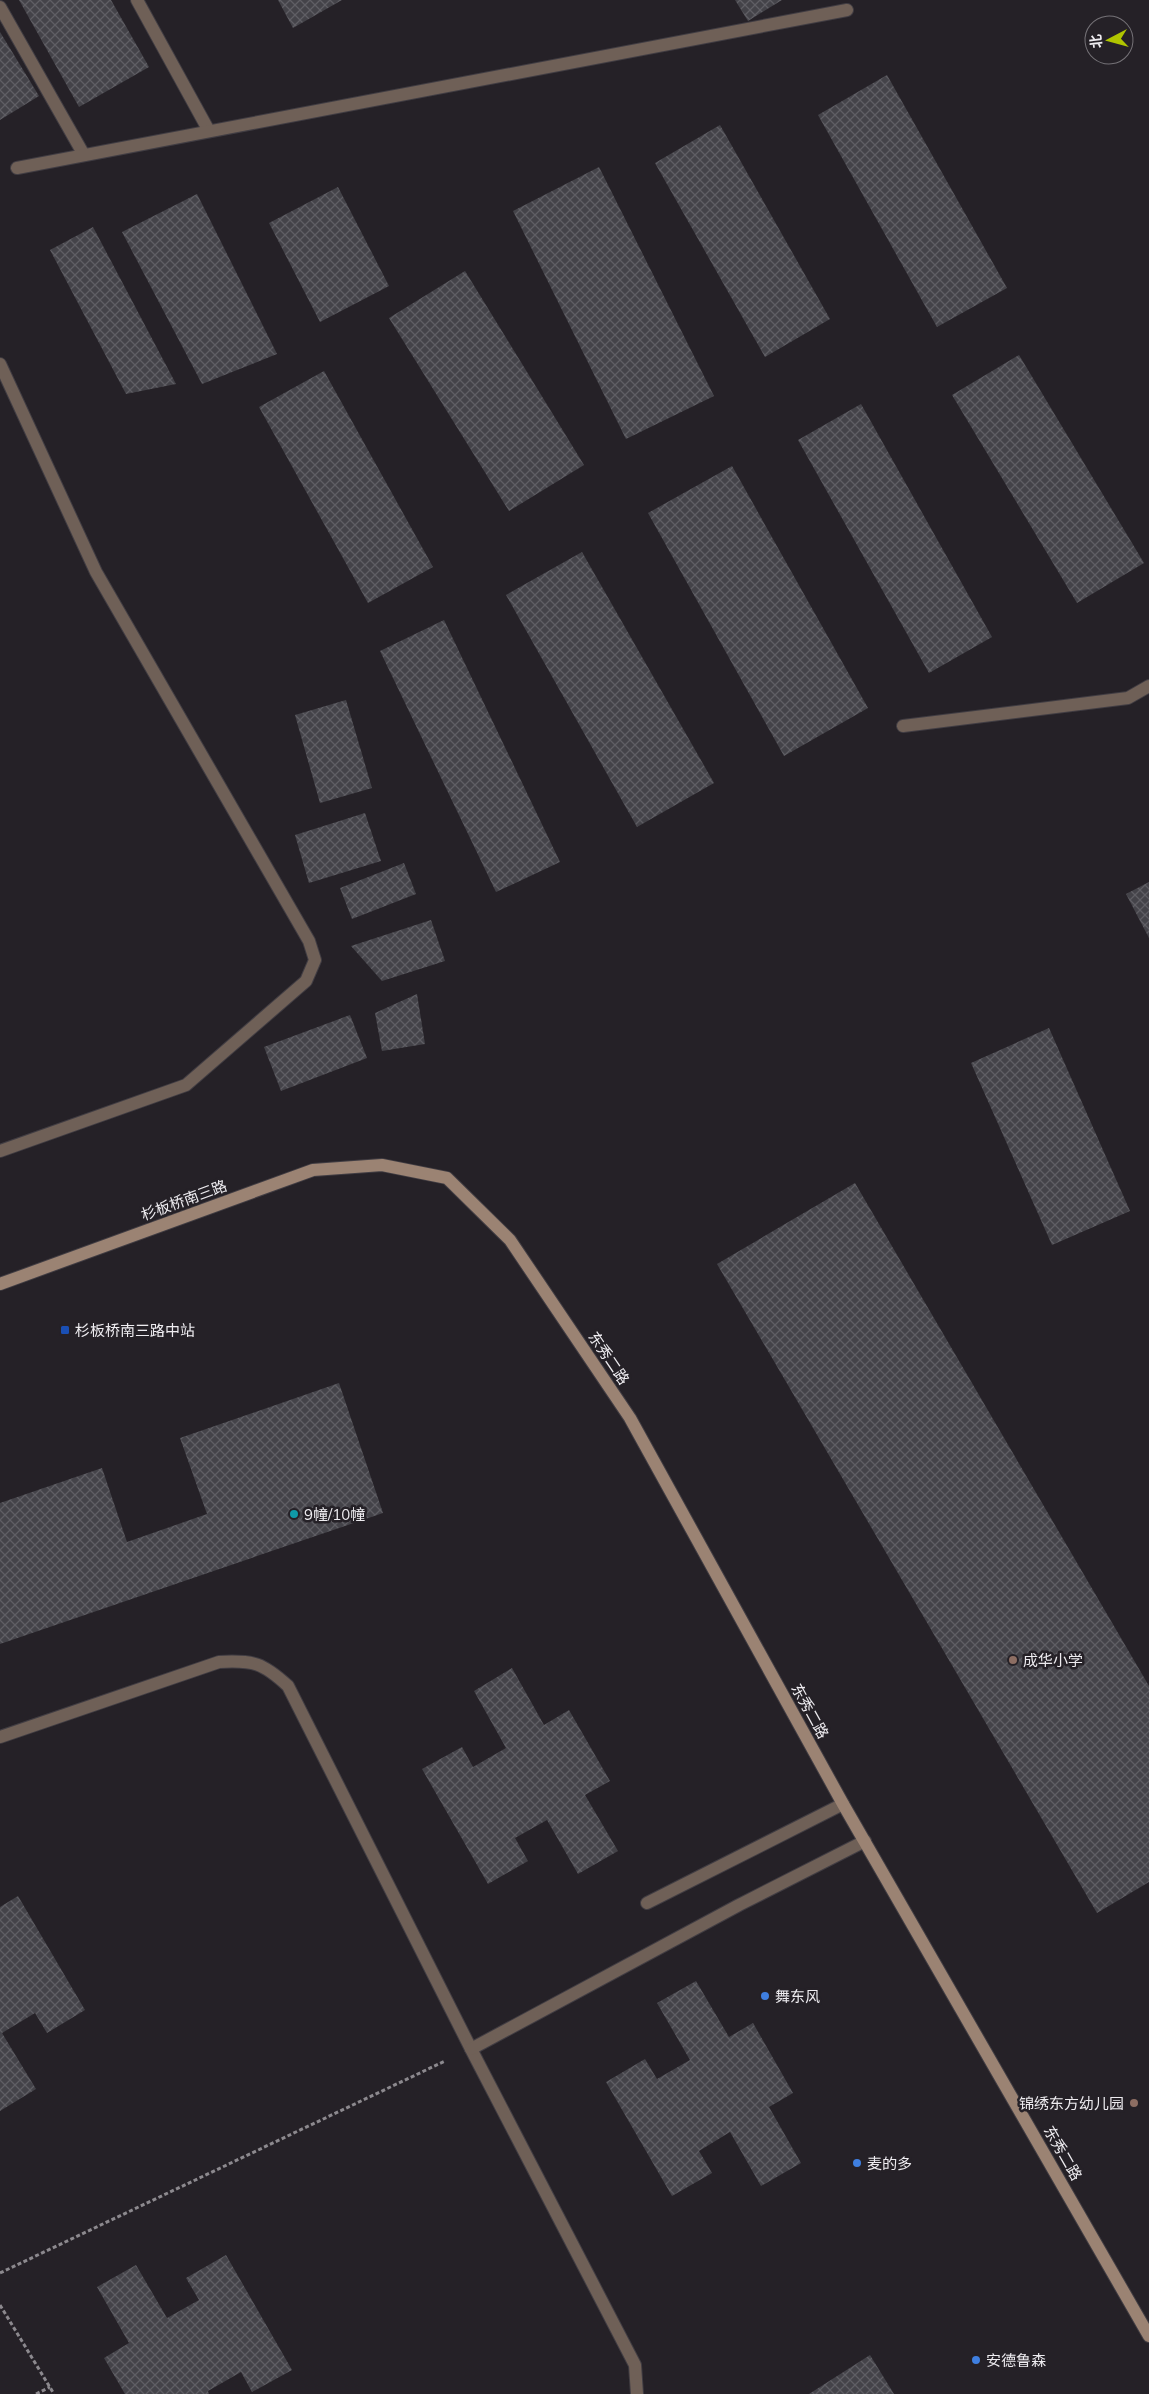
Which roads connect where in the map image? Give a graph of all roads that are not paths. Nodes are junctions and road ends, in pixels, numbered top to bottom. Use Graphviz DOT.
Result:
graph roads {
  1 [pos="137,0"];
  2 [pos="0,7"];
  3 [pos="847,10"];
  4 [pos="209,131"];
  5 [pos="84,155"];
  6 [pos="17,168"];
  7 [pos="0,364"];
  8 [pos="1149,686"];
  9 [pos="903,726"];
  10 [pos="0,1151"];
  11 [pos="382,1165"];
  12 [pos="0,1284"];
  13 [pos="0,1737"];
  14 [pos="843,1804"];
  15 [pos="865,1841"];
  16 [pos="647,1904"];
  17 [pos="471,2049"];
  18 [pos="1149,2336"];
  19 [pos="638,2394"];
  1 -- 4 [label="street"];
  2 -- 5 [label="street"];
  3 -- 4 [label="street"];
  4 -- 5 [label="street"];
  5 -- 6 [label="street"];
  7 -- 10 [label="street"];
  8 -- 9 [label="street"];
  11 -- 12 [label="street, 杉板桥南三路"];
  11 -- 14 [label="street, 东秀二路"];
  13 -- 17 [label="street"];
  14 -- 15 [label="street, 东秀二路"];
  14 -- 16 [label="street"];
  15 -- 17 [label="street"];
  15 -- 18 [label="street, 东秀二路"];
  17 -- 19 [label="street"];
}
